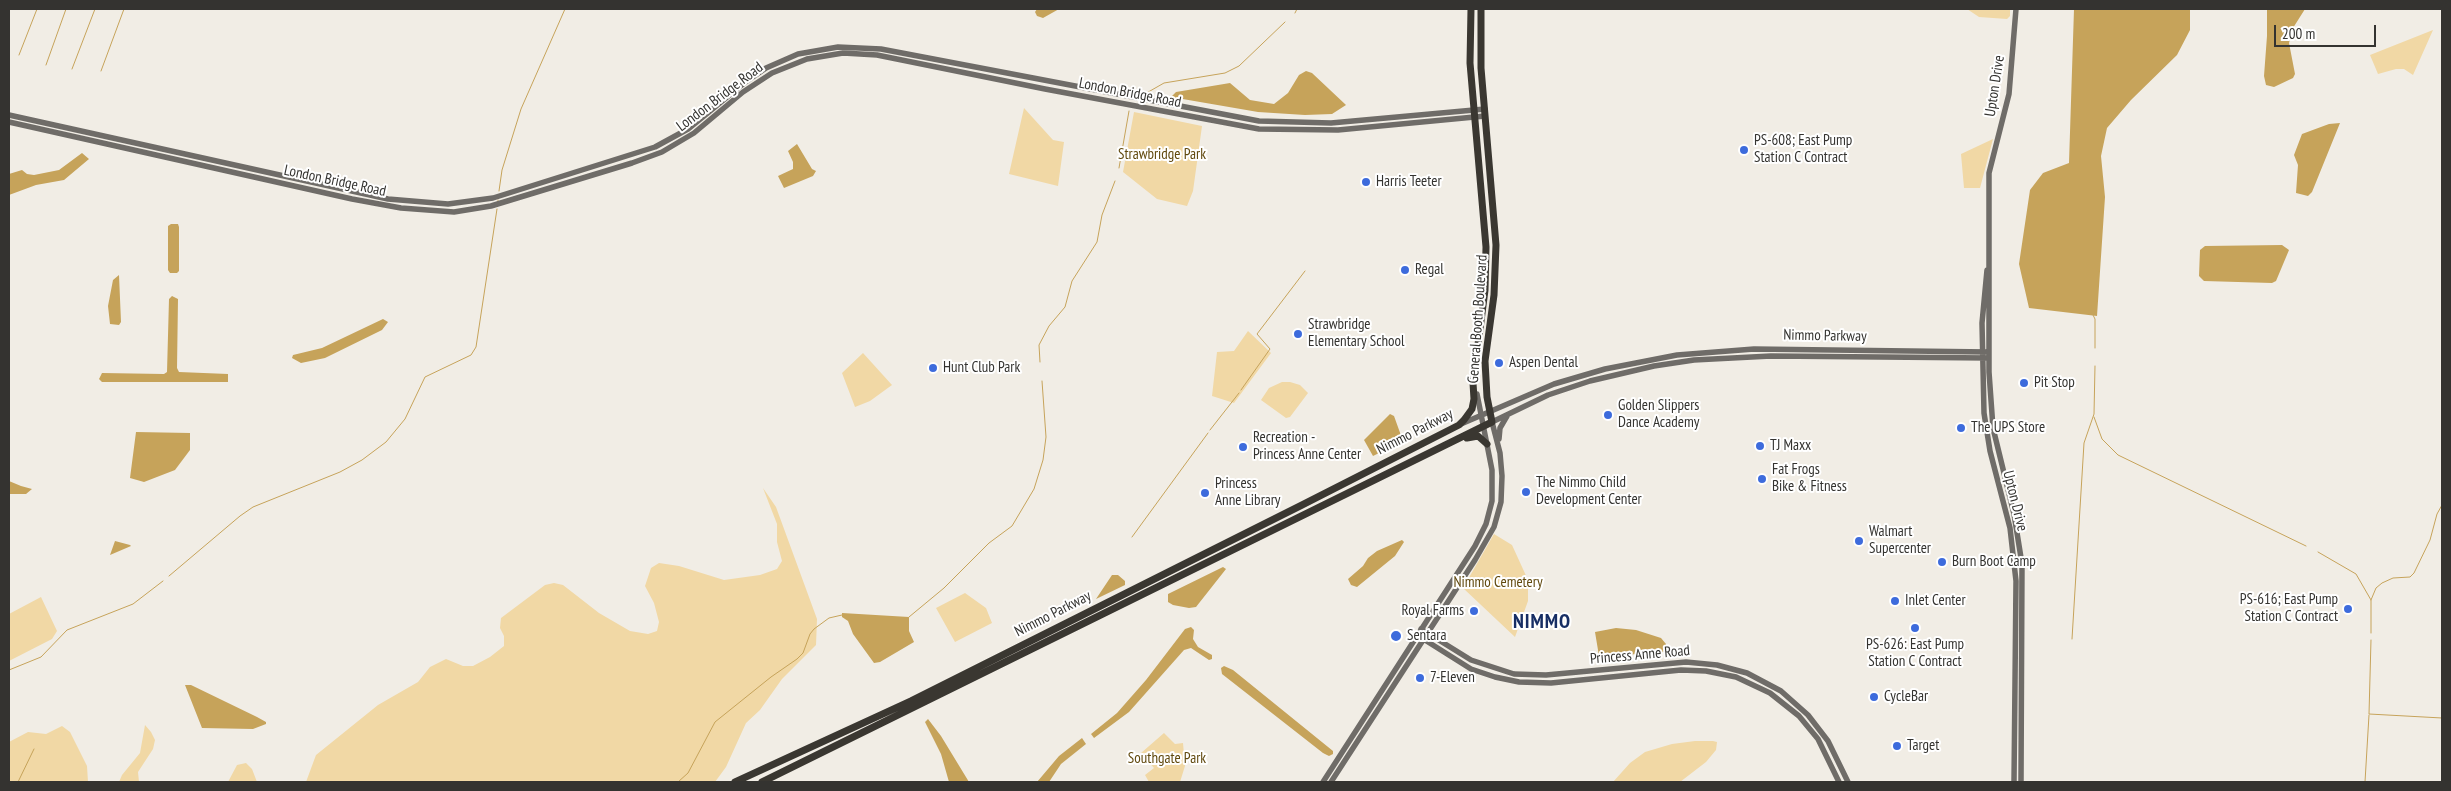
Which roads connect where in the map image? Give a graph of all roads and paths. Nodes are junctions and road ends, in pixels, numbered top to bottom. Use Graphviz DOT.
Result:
graph roads {
  1 [pos="1470,9"];
  2 [pos="1481,9"];
  3 [pos="2016,9"];
  4 [pos="1485,113"];
  5 [pos="1475,114"];
  6 [pos="9,115"];
  7 [pos="9,122"];
  8 [pos="1990,256"];
  9 [pos="1486,260"];
  10 [pos="1494,295"];
  11 [pos="1982,355"];
  12 [pos="1989,355"];
  13 [pos="1476,372"];
  14 [pos="1489,411"];
  15 [pos="1509,414"];
  16 [pos="1480,415"];
  17 [pos="1492,422"];
  18 [pos="1459,425"];
  19 [pos="1482,427"];
  20 [pos="1487,444"];
  21 [pos="1425,456"];
  22 [pos="1502,476"];
  23 [pos="1421,629"];
  24 [pos="1428,633"];
  25 [pos="1417,635"];
  26 [pos="1424,640"];
  27 [pos="735,782"];
  28 [pos="762,782"];
  29 [pos="1323,782"];
  30 [pos="1331,782"];
  31 [pos="1839,782"];
  32 [pos="1848,782"];
  33 [pos="2014,782"];
  34 [pos="2021,782"];
  1 -- 5 [label="highway, General Booth Boulevard"];
  2 -- 4 [label="highway, General Booth Boulevard"];
  3 -- 8 [label="main road, Upton Drive"];
  4 -- 5 [label="main road, London Bridge Road"];
  4 -- 10 [label="highway, General Booth Boulevard"];
  5 -- 6 [label="main road, London Bridge Road"];
  5 -- 7 [label="main road, London Bridge Road"];
  5 -- 9 [label="highway, General Booth Boulevard"];
  8 -- 11 [label="main road, Upton Drive"];
  8 -- 12 [label="main road, Upton Drive"];
  9 -- 10 [label="highway"];
  9 -- 13 [label="highway, General Booth Boulevard"];
  10 -- 14 [label="highway, General Booth Boulevard"];
  11 -- 12 [label="main road, Nimmo Parkway"];
  11 -- 14 [label="main road, Nimmo Parkway"];
  11 -- 15 [label="main road, Nimmo Parkway"];
  11 -- 33 [label="main road, Upton Drive"];
  12 -- 34 [label="main road, Upton Drive"];
  13 -- 16 [label="main road, General Booth Boulevard"];
  13 -- 18 [label="highway"];
  14 -- 16 [label="main road, Nimmo Parkway"];
  14 -- 17 [label="highway, General Booth Boulevard"];
  15 -- 17 [label="main road, Nimmo Parkway"];
  15 -- 22 [label="main road"];
  16 -- 18 [label="main road, Nimmo Parkway"];
  16 -- 19 [label="main road, General Booth Boulevard"];
  17 -- 19 [label="highway, Nimmo Parkway"];
  17 -- 22 [label="main road, General Booth Boulevard"];
  18 -- 27 [label="highway, Nimmo Parkway"];
  19 -- 20 [label="main road, General Booth Boulevard"];
  19 -- 21 [label="highway, Nimmo Parkway"];
  20 -- 21 [label="highway"];
  20 -- 23 [label="main road, General Booth Boulevard"];
  21 -- 28 [label="highway, Nimmo Parkway"];
  22 -- 24 [label="main road, General Booth Boulevard"];
  23 -- 24 [label="main road, Princess Anne Road"];
  23 -- 25 [label="main road, General Booth Boulevard"];
  24 -- 26 [label="main road, General Booth Boulevard"];
  24 -- 32 [label="main road, Princess Anne Road"];
  25 -- 26 [label="main road, Princess Anne Road"];
  25 -- 29 [label="main road"];
  26 -- 30 [label="main road"];
  26 -- 31 [label="main road, Princess Anne Road"];
}
